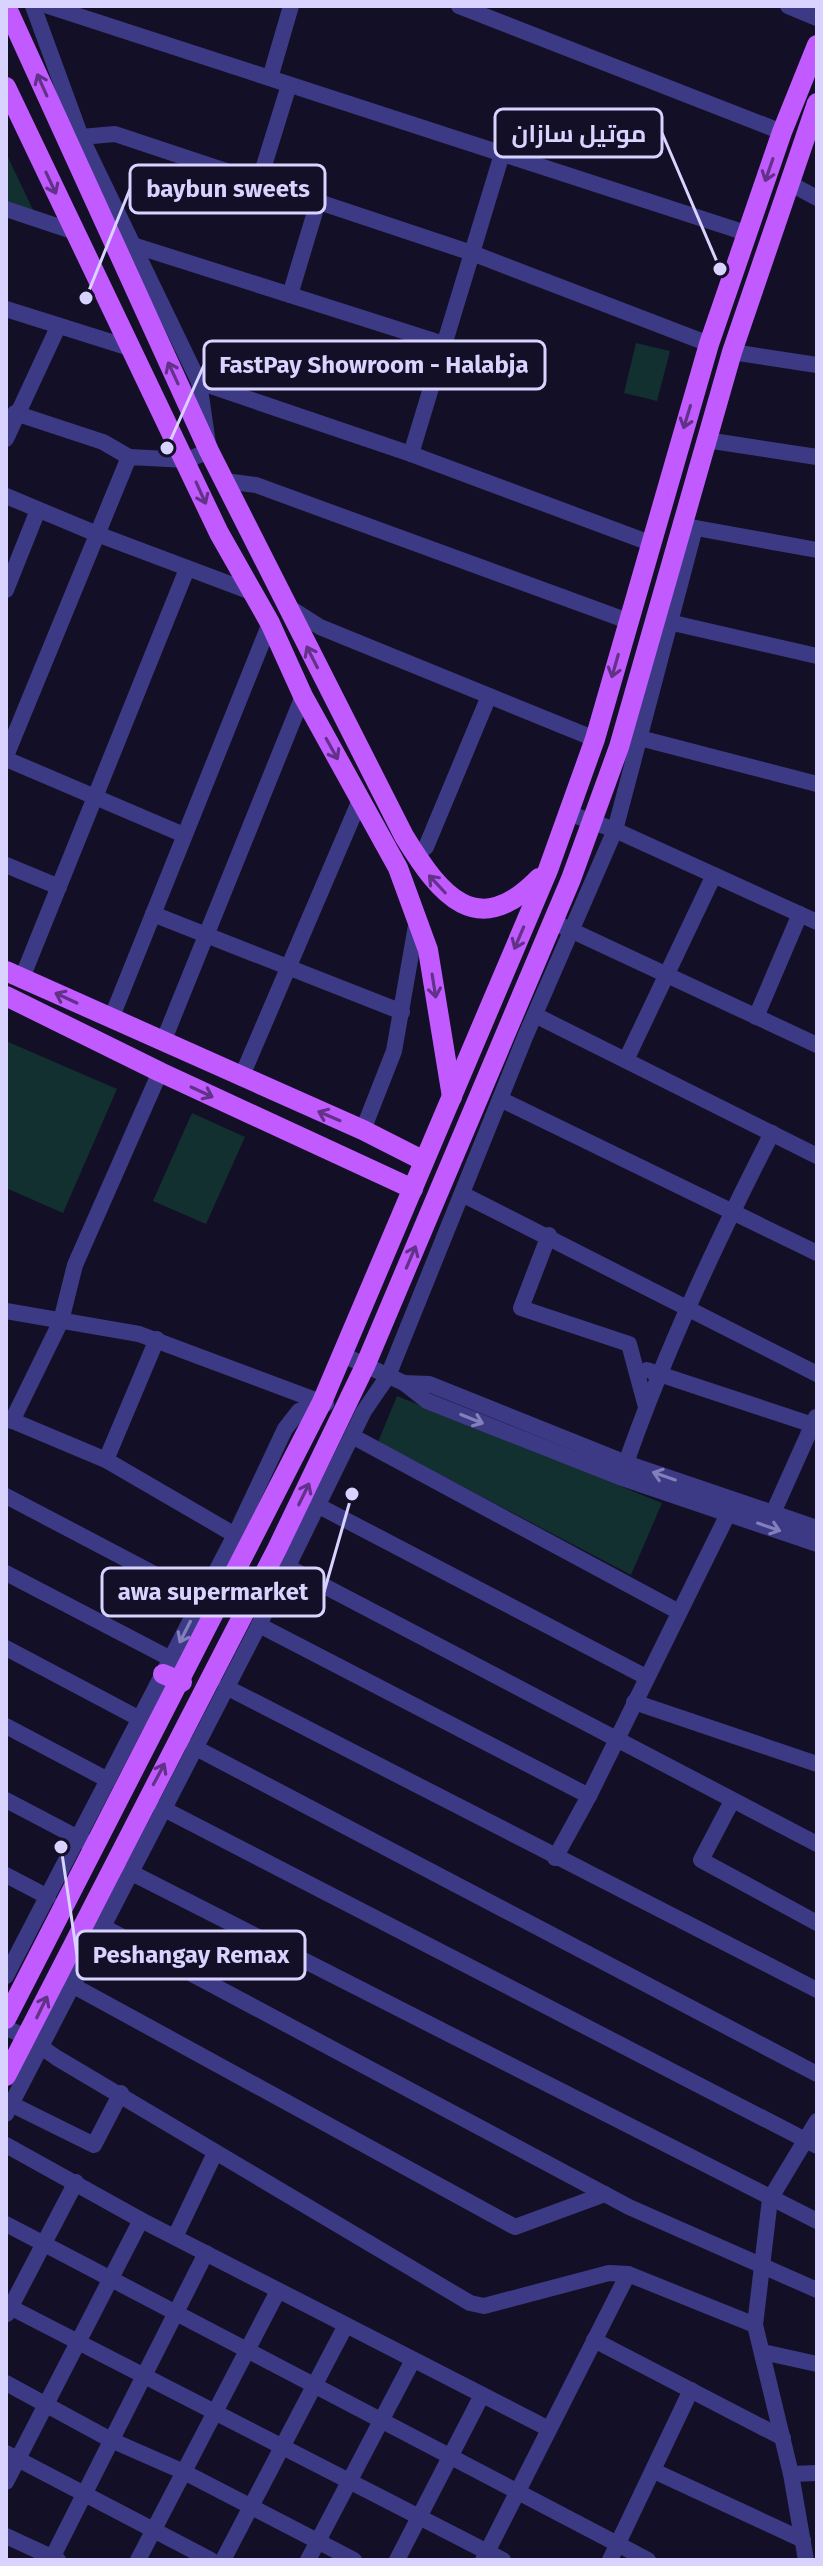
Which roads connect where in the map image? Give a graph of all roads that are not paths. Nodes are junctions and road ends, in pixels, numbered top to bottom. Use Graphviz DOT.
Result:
graph roads {
  1 [pos="6,6"];
  2 [pos="33,6"];
  3 [pos="291,6"];
  4 [pos="459,6"];
  5 [pos="788,6"];
  6 [pos="57,7"];
  7 [pos="817,18"];
  8 [pos="817,45"];
  9 [pos="270,78"];
  10 [pos="289,85"];
  11 [pos="6,87"];
  12 [pos="817,103"];
  13 [pos="11,108"];
  14 [pos="813,126"];
  15 [pos="782,132"];
  16 [pos="81,137"];
  17 [pos="502,154"];
  18 [pos="259,182"];
  19 [pos="789,183"];
  20 [pos="817,198"];
  21 [pos="318,202"];
  22 [pos="6,209"];
  23 [pos="75,232"];
  24 [pos="746,233"];
  25 [pos="133,245"];
  26 [pos="472,253"];
  27 [pos="290,295"];
  28 [pos="6,309"];
  29 [pos="58,327"];
  30 [pos="444,344"];
  31 [pos="709,344"];
  32 [pos="130,348"];
  33 [pos="732,352"];
  34 [pos="817,365"];
  35 [pos="199,382"];
  36 [pos="15,413"];
  37 [pos="6,439"];
  38 [pos="706,440"];
  39 [pos="209,451"];
  40 [pos="411,454"];
  41 [pos="129,457"];
  42 [pos="817,457"];
  43 [pos="187,460"];
  44 [pos="225,481"];
  45 [pos="6,496"];
  46 [pos="38,510"];
  47 [pos="688,527"];
  48 [pos="97,534"];
  49 [pos="650,543"];
  50 [pos="817,550"];
  51 [pos="187,569"];
  52 [pos="6,590"];
  53 [pos="254,593"];
  54 [pos="285,606"];
  55 [pos="628,621"];
  56 [pos="270,623"];
  57 [pos="673,623"];
  58 [pos="817,656"];
  59 [pos="303,696"];
  60 [pos="489,696"];
  61 [pos="632,736"];
  62 [pos="595,739"];
  63 [pos="6,758"];
  64 [pos="817,784"];
  65 [pos="95,797"];
  66 [pos="360,800"];
  67 [pos="568,813"];
  68 [pos="593,821"];
  69 [pos="615,830"];
  70 [pos="184,835"];
  71 [pos="404,836"];
  72 [pos="385,845"];
  73 [pos="415,855"];
  74 [pos="6,865"];
  75 [pos="548,870"];
  76 [pos="714,875"];
  77 [pos="59,887"];
  78 [pos="153,914"];
  79 [pos="800,914"];
  80 [pos="418,915"];
  81 [pos="817,922"];
  82 [pos="562,926"];
  83 [pos="206,937"];
  84 [pos="289,967"];
  85 [pos="14,975"];
  86 [pos="666,975"];
  87 [pos="6,996"];
  88 [pos="402,1012"];
  89 [pos="535,1015"];
  90 [pos="756,1017"];
  91 [pos="111,1019"];
  92 [pos="163,1042"];
  93 [pos="817,1045"];
  94 [pos="626,1060"];
  95 [pos="160,1072"];
  96 [pos="241,1078"];
  97 [pos="452,1097"];
  98 [pos="500,1099"];
  99 [pos="363,1130"];
  100 [pos="772,1133"];
  101 [pos="817,1156"];
  102 [pos="424,1161"];
  103 [pos="413,1189"];
  104 [pos="464,1195"];
  105 [pos="731,1212"];
  106 [pos="549,1235"];
  107 [pos="817,1253"];
  108 [pos="689,1307"];
  109 [pos="6,1311"];
  110 [pos="61,1321"];
  111 [pos="157,1339"];
  112 [pos="341,1354"];
  113 [pos="365,1366"];
  114 [pos="635,1366"];
  115 [pos="657,1373"];
  116 [pos="817,1374"];
  117 [pos="396,1379"];
  118 [pos="322,1402"];
  119 [pos="646,1407"];
  120 [pos="344,1410"];
  121 [pos="9,1420"];
  122 [pos="815,1420"];
  123 [pos="352,1436"];
  124 [pos="106,1460"];
  125 [pos="626,1463"];
  126 [pos="6,1496"];
  127 [pos="317,1505"];
  128 [pos="773,1513"];
  129 [pos="728,1514"];
  130 [pos="817,1528"];
  131 [pos="235,1535"];
  132 [pos="817,1544"];
  133 [pos="285,1557"];
  134 [pos="6,1573"];
  135 [pos="202,1599"];
  136 [pos="679,1612"];
  137 [pos="259,1625"];
  138 [pos="6,1648"];
  139 [pos="172,1672"];
  140 [pos="646,1677"];
  141 [pos="226,1687"];
  142 [pos="634,1702"];
  143 [pos="140,1719"];
  144 [pos="6,1726"];
  145 [pos="616,1738"];
  146 [pos="194,1747"];
  147 [pos="817,1764"];
  148 [pos="108,1780"];
  149 [pos="589,1796"];
  150 [pos="6,1800"];
  151 [pos="732,1801"];
  152 [pos="162,1808"];
  153 [pos="140,1830"];
  154 [pos="87,1843"];
  155 [pos="817,1844"];
  156 [pos="555,1858"];
  157 [pos="130,1872"];
  158 [pos="6,1875"];
  159 [pos="48,1897"];
  160 [pos="817,1923"];
  161 [pos="102,1926"];
  162 [pos="11,1954"];
  163 [pos="6,1976"];
  164 [pos="72,1985"];
  165 [pos="817,1990"];
  166 [pos="6,2019"];
  167 [pos="6,2028"];
  168 [pos="22,2055"];
  169 [pos="817,2074"];
  170 [pos="121,2093"];
  171 [pos="8,2109"];
  172 [pos="817,2121"];
  173 [pos="811,2143"];
  174 [pos="6,2145"];
  175 [pos="215,2153"];
  176 [pos="76,2182"];
  177 [pos="605,2194"];
  178 [pos="770,2199"];
  179 [pos="141,2220"];
  180 [pos="817,2221"];
  181 [pos="6,2224"];
  182 [pos="175,2237"];
  183 [pos="44,2244"];
  184 [pos="206,2253"];
  185 [pos="762,2266"];
  186 [pos="628,2274"];
  187 [pos="112,2280"];
  188 [pos="817,2290"];
  189 [pos="278,2291"];
  190 [pos="7,2309"];
  191 [pos="177,2314"];
  192 [pos="346,2325"];
  193 [pos="755,2325"];
  194 [pos="594,2340"];
  195 [pos="80,2343"];
  196 [pos="247,2351"];
  197 [pos="763,2352"];
  198 [pos="413,2360"];
  199 [pos="817,2364"];
  200 [pos="144,2376"];
  201 [pos="6,2383"];
  202 [pos="316,2386"];
  203 [pos="691,2390"];
  204 [pos="482,2395"];
  205 [pos="46,2406"];
  206 [pos="214,2412"];
  207 [pos="382,2421"];
  208 [pos="549,2429"];
  209 [pos="783,2438"];
  210 [pos="111,2440"];
  211 [pos="281,2447"];
  212 [pos="12,2457"];
  213 [pos="451,2458"];
  214 [pos="654,2471"];
  215 [pos="184,2472"];
  216 [pos="817,2473"];
  217 [pos="791,2474"];
  218 [pos="6,2482"];
  219 [pos="350,2482"];
  220 [pos="519,2492"];
  221 [pos="84,2496"];
  222 [pos="252,2507"];
  223 [pos="420,2518"];
  224 [pos="154,2531"];
  225 [pos="6,2536"];
  226 [pos="803,2540"];
  227 [pos="318,2541"];
  228 [pos="614,2553"];
  229 [pos="485,2556"];
  230 [pos="54,2559"];
  231 [pos="817,2559"];
  232 [pos="138,2560"];
  233 [pos="211,2560"];
  234 [pos="223,2560"];
  235 [pos="308,2560"];
  236 [pos="354,2560"];
  237 [pos="397,2560"];
  238 [pos="503,2560"];
  239 [pos="648,2560"];
  240 [pos="806,2560"];
  39 -- 1 [label="main road, one-way"];
  2 -- 16 [label="street"];
  3 -- 9 [label="street"];
  4 -- 15 [label="street"];
  5 -- 7 [label="street"];
  6 -- 9 [label="street"];
  8 -- 15 [label="main road"];
  9 -- 10 [label="street"];
  10 -- 17 [label="street"];
  10 -- 18 [label="street"];
  11 -- 13 [label="main road"];
  12 -- 14 [label="main road"];
  13 -- 23 [label="main road, one-way"];
  14 -- 19 [label="main road"];
  15 -- 24 [label="main road, one-way"];
  16 -- 18 [label="street"];
  16 -- 25 [label="street"];
  17 -- 24 [label="street"];
  17 -- 26 [label="street"];
  18 -- 21 [label="street"];
  19 -- 20 [label="street"];
  19 -- 33 [label="main road"];
  21 -- 26 [label="street"];
  21 -- 27 [label="street"];
  22 -- 23 [label="street"];
  23 -- 32 [label="main road"];
  24 -- 31 [label="main road"];
  25 -- 27 [label="street"];
  25 -- 35 [label="street"];
  26 -- 30 [label="street"];
  26 -- 31 [label="street"];
  27 -- 30 [label="street"];
  28 -- 29 [label="street"];
  29 -- 32 [label="street"];
  29 -- 36 [label="street"];
  30 -- 40 [label="street"];
  31 -- 49 [label="main road, one-way"];
  32 -- 43 [label="main road"];
  33 -- 34 [label="street"];
  33 -- 38 [label="main road"];
  35 -- 39 [label="street"];
  35 -- 40 [label="street"];
  36 -- 37 [label="street"];
  36 -- 41 [label="street"];
  38 -- 42 [label="street"];
  38 -- 47 [label="main road"];
  39 -- 43 [label="street"];
  39 -- 44 [label="main road"];
  40 -- 49 [label="street"];
  41 -- 43 [label="street"];
  41 -- 48 [label="street"];
  43 -- 53 [label="main road, one-way"];
  44 -- 54 [label="main road"];
  44 -- 55 [label="street"];
  45 -- 46 [label="street"];
  46 -- 48 [label="street"];
  46 -- 52 [label="street"];
  47 -- 50 [label="street"];
  47 -- 57 [label="street"];
  47 -- 61 [label="main road"];
  48 -- 51 [label="street"];
  48 -- 63 [label="street"];
  49 -- 55 [label="main road"];
  51 -- 53 [label="street"];
  51 -- 65 [label="street"];
  53 -- 56 [label="main road"];
  54 -- 60 [label="street"];
  71 -- 54 [label="main road, one-way"];
  55 -- 62 [label="main road, one-way"];
  56 -- 59 [label="main road"];
  56 -- 70 [label="street"];
  57 -- 58 [label="street"];
  57 -- 61 [label="street"];
  59 -- 66 [label="main road, one-way"];
  59 -- 83 [label="street"];
  60 -- 62 [label="street"];
  60 -- 73 [label="street"];
  61 -- 64 [label="street"];
  61 -- 68 [label="main road"];
  61 -- 69 [label="street"];
  62 -- 67 [label="main road"];
  63 -- 65 [label="street"];
  65 -- 70 [label="street"];
  65 -- 77 [label="street"];
  66 -- 72 [label="main road"];
  66 -- 84 [label="street"];
  67 -- 68 [label="street"];
  67 -- 75 [label="main road"];
  68 -- 69 [label="street"];
  68 -- 82 [label="main road"];
  69 -- 76 [label="street"];
  69 -- 82 [label="street"];
  70 -- 78 [label="street"];
  71 -- 72 [label="main road"];
  71 -- 73 [label="main road"];
  72 -- 80 [label="main road"];
  75 -- 73 [label="main road, one-way"];
  74 -- 77 [label="street"];
  75 -- 97 [label="main road, one-way"];
  76 -- 79 [label="street"];
  76 -- 86 [label="street"];
  77 -- 85 [label="street"];
  78 -- 83 [label="street"];
  78 -- 91 [label="street"];
  79 -- 81 [label="street"];
  79 -- 90 [label="street"];
  80 -- 88 [label="street"];
  80 -- 97 [label="main road, one-way"];
  82 -- 86 [label="street"];
  82 -- 89 [label="street"];
  113 -- 82 [label="main road, one-way"];
  83 -- 84 [label="street"];
  83 -- 92 [label="street"];
  84 -- 88 [label="street"];
  84 -- 96 [label="street"];
  91 -- 85 [label="main road, one-way"];
  86 -- 90 [label="street"];
  86 -- 94 [label="street"];
  87 -- 95 [label="main road"];
  88 -- 99 [label="street"];
  89 -- 94 [label="street"];
  89 -- 98 [label="street"];
  90 -- 93 [label="street"];
  91 -- 92 [label="main road"];
  92 -- 96 [label="main road"];
  94 -- 100 [label="street"];
  95 -- 103 [label="main road, one-way"];
  95 -- 110 [label="street"];
  99 -- 96 [label="main road, one-way"];
  97 -- 102 [label="main road"];
  98 -- 104 [label="street"];
  98 -- 105 [label="street"];
  99 -- 102 [label="main road"];
  100 -- 101 [label="street"];
  100 -- 105 [label="street"];
  102 -- 103 [label="main road"];
  103 -- 112 [label="main road"];
  104 -- 106 [label="street"];
  104 -- 117 [label="street"];
  105 -- 107 [label="street"];
  105 -- 108 [label="street"];
  106 -- 108 [label="street"];
  106 -- 114 [label="street"];
  108 -- 115 [label="street"];
  108 -- 116 [label="street"];
  109 -- 110 [label="street"];
  110 -- 111 [label="street"];
  110 -- 121 [label="street"];
  111 -- 118 [label="street"];
  111 -- 124 [label="street"];
  112 -- 113 [label="street"];
  112 -- 118 [label="main road"];
  113 -- 117 [label="street"];
  113 -- 120 [label="main road"];
  114 -- 115 [label="street"];
  114 -- 119 [label="street"];
  115 -- 119 [label="street"];
  115 -- 122 [label="street"];
  117 -- 123 [label="street"];
  117 -- 125 [label="street"];
  117 -- 129 [label="street, one-way"];
  118 -- 120 [label="street"];
  118 -- 131 [label="street"];
  118 -- 139 [label="main road"];
  119 -- 125 [label="street"];
  133 -- 120 [label="main road, one-way"];
  121 -- 124 [label="street"];
  122 -- 128 [label="street"];
  123 -- 127 [label="street"];
  123 -- 136 [label="street"];
  124 -- 131 [label="street"];
  128 -- 125 [label="street, one-way"];
  126 -- 135 [label="street"];
  127 -- 133 [label="street"];
  127 -- 140 [label="street"];
  128 -- 130 [label="street"];
  129 -- 132 [label="street, one-way"];
  129 -- 136 [label="street"];
  131 -- 135 [label="street"];
  133 -- 137 [label="street"];
  133 -- 145 [label="street"];
  153 -- 133 [label="main road, one-way"];
  134 -- 139 [label="street"];
  135 -- 139 [label="street, one-way"];
  136 -- 140 [label="street"];
  137 -- 141 [label="street"];
  137 -- 149 [label="street"];
  138 -- 143 [label="street"];
  139 -- 143 [label="street"];
  139 -- 154 [label="main road"];
  140 -- 142 [label="street"];
  141 -- 146 [label="street"];
  141 -- 156 [label="street"];
  142 -- 145 [label="street"];
  142 -- 147 [label="street"];
  143 -- 148 [label="street"];
  144 -- 148 [label="street"];
  145 -- 149 [label="street"];
  145 -- 151 [label="street"];
  146 -- 152 [label="street"];
  146 -- 169 [label="street"];
  148 -- 154 [label="street"];
  149 -- 156 [label="street"];
  150 -- 154 [label="street"];
  151 -- 155 [label="street"];
  151 -- 160 [label="street"];
  152 -- 153 [label="street"];
  152 -- 173 [label="street"];
  153 -- 157 [label="street"];
  168 -- 153 [label="main road, one-way"];
  154 -- 159 [label="street"];
  154 -- 166 [label="main road"];
  156 -- 165 [label="street"];
  157 -- 161 [label="street"];
  157 -- 178 [label="street"];
  158 -- 159 [label="street"];
  159 -- 162 [label="street"];
  161 -- 164 [label="street"];
  161 -- 177 [label="street"];
  162 -- 163 [label="street"];
  164 -- 168 [label="street"];
  164 -- 177 [label="street"];
  167 -- 168 [label="street"];
  168 -- 170 [label="street"];
  168 -- 171 [label="street"];
  170 -- 171 [label="street"];
  170 -- 175 [label="street"];
  172 -- 173 [label="street"];
  173 -- 178 [label="street"];
  174 -- 176 [label="street"];
  175 -- 182 [label="street"];
  175 -- 186 [label="street"];
  176 -- 179 [label="street"];
  176 -- 183 [label="street"];
  177 -- 185 [label="street"];
  178 -- 180 [label="street"];
  178 -- 185 [label="street"];
  179 -- 182 [label="street"];
  179 -- 187 [label="street"];
  181 -- 183 [label="street"];
  182 -- 184 [label="street"];
  183 -- 187 [label="street"];
  183 -- 190 [label="street"];
  184 -- 189 [label="street"];
  184 -- 191 [label="street"];
  185 -- 188 [label="street"];
  185 -- 193 [label="street"];
  186 -- 193 [label="street"];
  186 -- 194 [label="street"];
  187 -- 191 [label="street"];
  187 -- 195 [label="street"];
  189 -- 192 [label="street"];
  189 -- 196 [label="street"];
  190 -- 195 [label="street"];
  191 -- 196 [label="street"];
  191 -- 200 [label="street"];
  192 -- 198 [label="street"];
  192 -- 202 [label="street"];
  193 -- 197 [label="street"];
  194 -- 203 [label="street"];
  194 -- 208 [label="street"];
  195 -- 200 [label="street"];
  195 -- 205 [label="street"];
  196 -- 202 [label="street"];
  196 -- 206 [label="street"];
  197 -- 199 [label="street"];
  197 -- 209 [label="street"];
  198 -- 204 [label="street"];
  198 -- 207 [label="street"];
  200 -- 206 [label="street"];
  200 -- 210 [label="street"];
  201 -- 205 [label="street"];
  202 -- 207 [label="street"];
  202 -- 211 [label="street"];
  203 -- 209 [label="street"];
  203 -- 214 [label="street"];
  204 -- 208 [label="street"];
  204 -- 213 [label="street"];
  205 -- 210 [label="street"];
  205 -- 212 [label="street"];
  206 -- 211 [label="street"];
  206 -- 215 [label="street"];
  207 -- 213 [label="street"];
  207 -- 219 [label="street"];
  208 -- 220 [label="street"];
  209 -- 217 [label="street"];
  210 -- 215 [label="street"];
  210 -- 221 [label="street"];
  211 -- 219 [label="street"];
  211 -- 222 [label="street"];
  212 -- 218 [label="street"];
  212 -- 221 [label="street"];
  213 -- 220 [label="street"];
  213 -- 223 [label="street"];
  214 -- 226 [label="street"];
  214 -- 228 [label="street"];
  215 -- 222 [label="street"];
  215 -- 224 [label="street"];
  216 -- 217 [label="street"];
  217 -- 226 [label="street"];
  219 -- 223 [label="street"];
  219 -- 227 [label="street"];
  220 -- 228 [label="street"];
  220 -- 229 [label="street"];
  221 -- 224 [label="street"];
  221 -- 230 [label="street"];
  222 -- 227 [label="street"];
  222 -- 234 [label="street"];
  223 -- 229 [label="street"];
  223 -- 237 [label="street"];
  224 -- 232 [label="street"];
  224 -- 233 [label="street"];
  225 -- 230 [label="street"];
  226 -- 240 [label="street"];
  227 -- 235 [label="street"];
  227 -- 236 [label="street"];
  228 -- 239 [label="street"];
  229 -- 238 [label="street"];
  231 -- 240 [label="street"];
}
